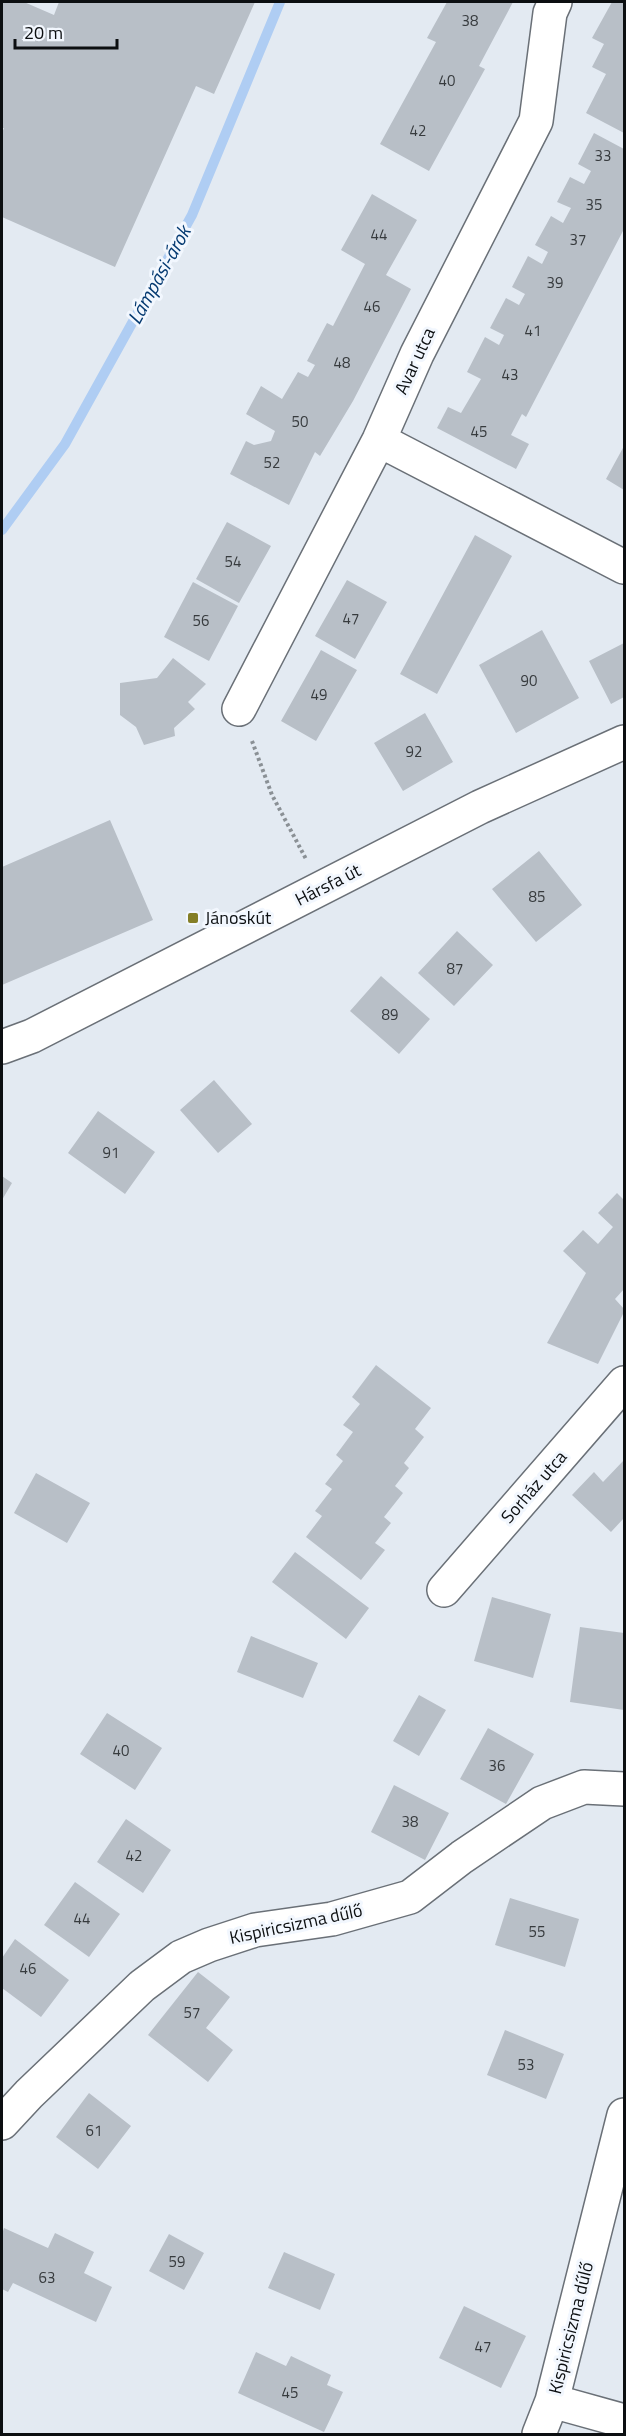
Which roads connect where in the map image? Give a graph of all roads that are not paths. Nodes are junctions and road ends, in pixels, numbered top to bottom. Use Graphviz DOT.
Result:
graph roads {
  1 [pos="555,2"];
  2 [pos="379,440"];
  3 [pos="624,567"];
  4 [pos="239,709"];
  5 [pos="624,742"];
  6 [pos="2,1047"];
  7 [pos="624,1383"];
  8 [pos="444,1590"];
  9 [pos="624,1789"];
  10 [pos="624,2115"];
  11 [pos="2,2124"];
  12 [pos="552,2402"];
  13 [pos="624,2421"];
  14 [pos="538,2434"];
  1 -- 2 [label="street, Avar utca"];
  2 -- 3 [label="street"];
  2 -- 4 [label="street, Avar utca"];
  5 -- 6 [label="street, Hársfa út"];
  7 -- 8 [label="street, Sorház utca"];
  9 -- 11 [label="street, Kispiricsizma dűlő"];
  10 -- 12 [label="street, Kispiricsizma dűlő"];
  12 -- 13 [label="street"];
  12 -- 14 [label="street, Kispiricsizma dűlő"];
}
